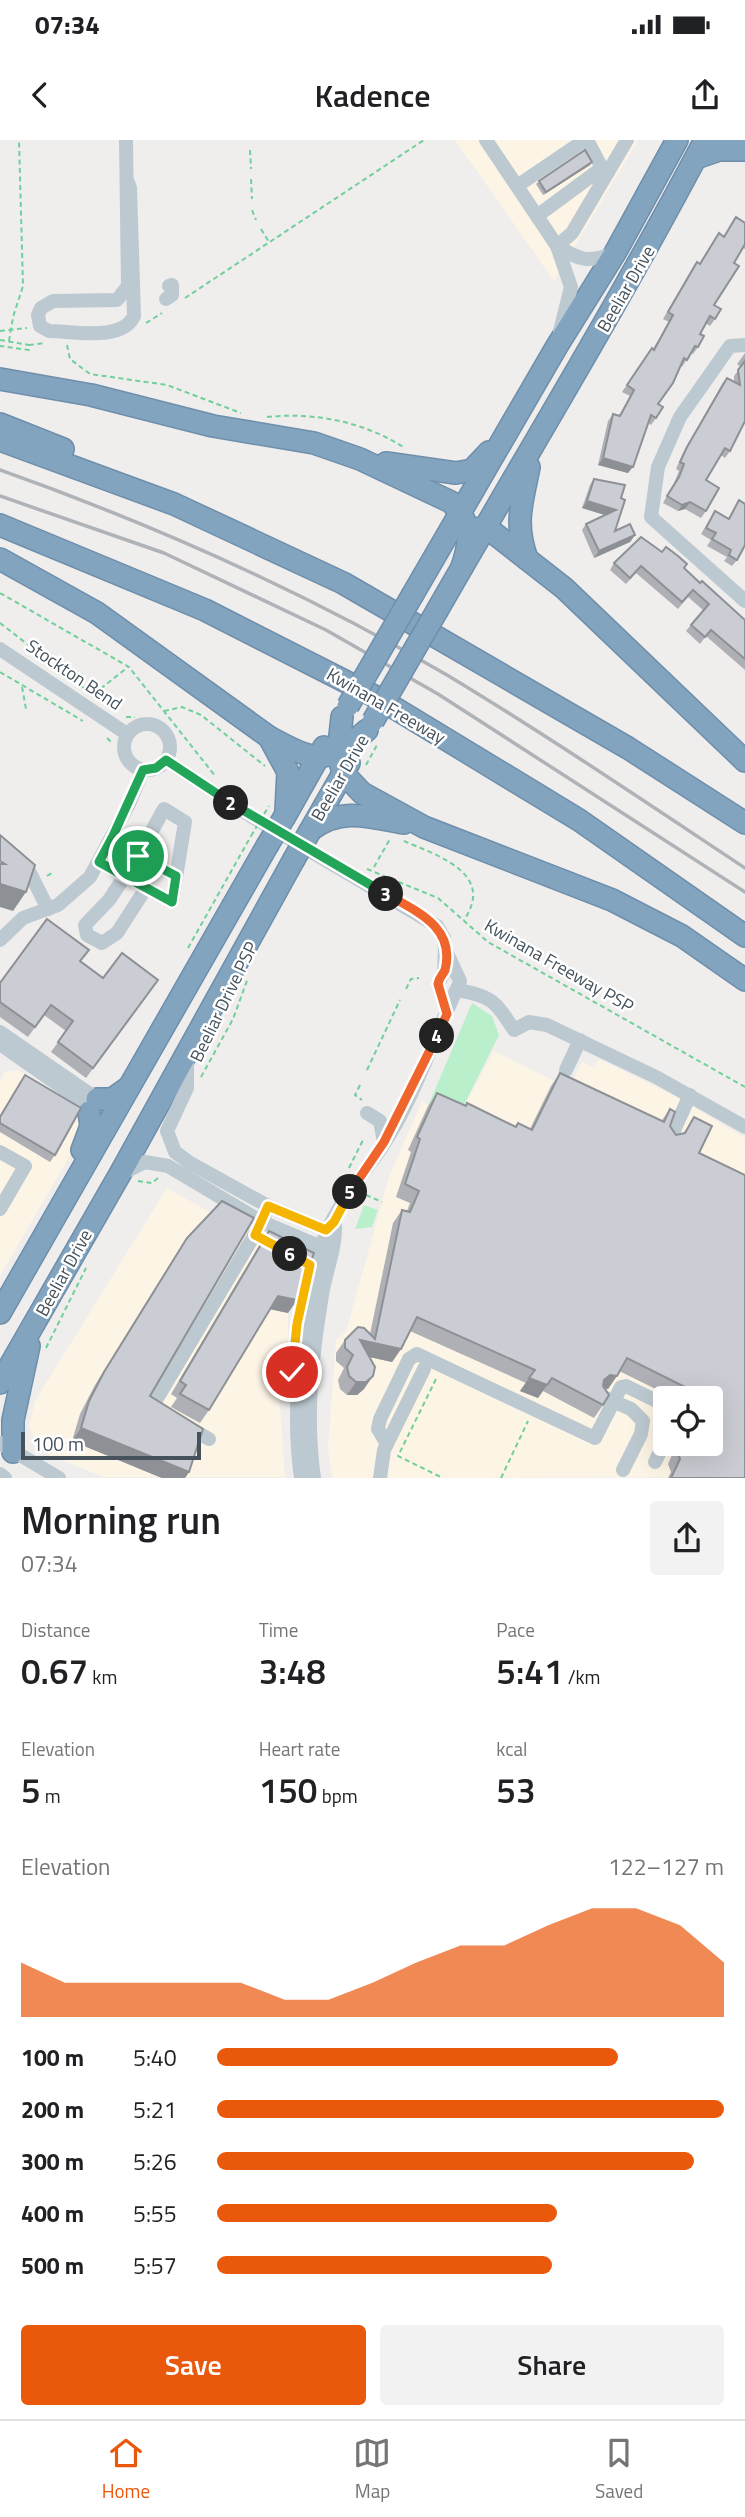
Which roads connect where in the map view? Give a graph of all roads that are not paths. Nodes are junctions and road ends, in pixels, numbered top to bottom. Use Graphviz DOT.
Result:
graph roads {
  1 [pos="126,140"];
  2 [pos="486,140"];
  3 [pos="586,140"];
  4 [pos="626,140"];
  5 [pos="677,140"];
  6 [pos="739,140"];
  7 [pos="745,144"];
  8 [pos="700,149"];
  9 [pos="745,150"];
  10 [pos="605,170"];
  11 [pos="127,180"];
  12 [pos="517,186"];
  13 [pos="537,216"];
  14 [pos="556,246"];
  15 [pos="615,253"];
  16 [pos="745,345"];
  17 [pos="557,346"];
  18 [pos="0,379"];
  19 [pos="0,424"];
  20 [pos="506,433"];
  21 [pos="0,440"];
  22 [pos="532,451"];
  23 [pos="360,459"];
  24 [pos="174,505"];
  25 [pos="472,524"];
  26 [pos="0,525"];
  27 [pos="0,559"];
  28 [pos="527,559"];
  29 [pos="745,601"];
  30 [pos="0,649"];
  31 [pos="127,734"];
  32 [pos="269,737"];
  33 [pos="166,760"];
  34 [pos="745,761"];
  35 [pos="340,764"];
  36 [pos="143,770"];
  37 [pos="275,812"];
  38 [pos="745,823"];
  39 [pos="424,827"];
  40 [pos="310,831"];
  41 [pos="0,848"];
  42 [pos="99,862"];
  43 [pos="125,876"];
  44 [pos="176,876"];
  45 [pos="146,888"];
  46 [pos="48,909"];
  47 [pos="745,936"];
  48 [pos="0,940"];
  49 [pos="745,980"];
  50 [pos="452,983"];
  51 [pos="0,1032"];
  52 [pos="580,1040"];
  53 [pos="2,1049"];
  54 [pos="187,1051"];
  55 [pos="566,1070"];
  56 [pos="130,1086"];
  57 [pos="690,1096"];
  58 [pos="93,1105"];
  59 [pos="365,1107"];
  60 [pos="745,1126"];
  61 [pos="670,1139"];
  62 [pos="384,1142"];
  63 [pos="0,1152"];
  64 [pos="129,1177"];
  65 [pos="64,1202"];
  66 [pos="268,1206"];
  67 [pos="0,1209"];
  68 [pos="262,1222"];
  69 [pos="332,1229"];
  70 [pos="325,1249"];
  71 [pos="0,1313"];
  72 [pos="34,1327"];
  73 [pos="432,1370"];
  74 [pos="0,1382"];
  75 [pos="603,1397"];
  76 [pos="653,1399"];
  77 [pos="209,1439"];
  78 [pos="387,1444"];
  79 [pos="6,1448"];
  80 [pos="659,1456"];
  81 [pos="656,1462"];
  82 [pos="0,1474"];
  83 [pos="621,1474"];
  84 [pos="5,1478"];
  85 [pos="59,1478"];
  86 [pos="301,1478"];
  87 [pos="314,1478"];
  88 [pos="380,1478"];
  1 -- 11 [label="street"];
  2 -- 12 [label="street"];
  3 -- 10 [label="street"];
  3 -- 12 [label="street"];
  4 -- 10 [label="street"];
  5 -- 15 [label="highway, Beeliar Drive"];
  6 -- 7 [label="street"];
  8 -- 9 [label="highway"];
  8 -- 22 [label="highway, Beeliar Drive"];
  10 -- 13 [label="street"];
  10 -- 14 [label="street"];
  11 -- 11 [label="street"];
  12 -- 13 [label="street"];
  13 -- 14 [label="street"];
  14 -- 15 [label="street"];
  14 -- 17 [label="street"];
  15 -- 17 [label="highway, Beeliar Drive"];
  16 -- 29 [label="street"];
  17 -- 20 [label="highway, Beeliar Drive"];
  18 -- 23 [label="highway"];
  19 -- 24 [label="highway"];
  20 -- 23 [label="highway"];
  20 -- 25 [label="highway, Beeliar Drive"];
  21 -- 24 [label="highway"];
  22 -- 25 [label="highway, Beeliar Drive"];
  22 -- 28 [label="highway"];
  23 -- 25 [label="highway"];
  24 -- 38 [label="highway"];
  25 -- 28 [label="highway"];
  25 -- 35 [label="highway, Beeliar Drive, bridge"];
  25 -- 35 [label="highway, Beeliar Drive, bridge"];
  26 -- 47 [label="highway, Kwinana Freeway"];
  27 -- 32 [label="highway"];
  28 -- 34 [label="highway"];
  30 -- 31 [label="street, Stockton Bend"];
  31 -- 33 [label="street"];
  31 -- 36 [label="street"];
  32 -- 35 [label="highway"];
  32 -- 37 [label="highway"];
  33 -- 36 [label="street"];
  33 -- 50 [label="street"];
  35 -- 37 [label="highway, Beeliar Drive"];
  35 -- 39 [label="highway"];
  35 -- 40 [label="highway, Beeliar Drive"];
  36 -- 42 [label="street"];
  37 -- 56 [label="highway, Beeliar Drive, bridge"];
  39 -- 40 [label="highway"];
  39 -- 49 [label="highway"];
  40 -- 54 [label="highway, Beeliar Drive, bridge"];
  41 -- 46 [label="street"];
  42 -- 43 [label="street"];
  42 -- 46 [label="street"];
  43 -- 45 [label="street"];
  43 -- 45 [label="street"];
  44 -- 44 [label="street"];
  44 -- 45 [label="street"];
  46 -- 48 [label="street"];
  50 -- 52 [label="street"];
  50 -- 62 [label="street"];
  51 -- 58 [label="street"];
  52 -- 55 [label="street"];
  52 -- 57 [label="street"];
  53 -- 58 [label="street"];
  54 -- 64 [label="highway, Beeliar Drive"];
  54 -- 66 [label="street"];
  56 -- 58 [label="highway"];
  56 -- 65 [label="highway, Beeliar Drive"];
  57 -- 60 [label="street"];
  57 -- 61 [label="street"];
  58 -- 65 [label="highway"];
  59 -- 62 [label="street"];
  62 -- 69 [label="street"];
  63 -- 67 [label="street"];
  64 -- 68 [label="street"];
  64 -- 72 [label="highway, Beeliar Drive"];
  65 -- 71 [label="highway, Beeliar Drive"];
  66 -- 68 [label="street"];
  66 -- 69 [label="street"];
  68 -- 70 [label="street"];
  68 -- 77 [label="street"];
  69 -- 70 [label="street"];
  70 -- 86 [label="street"];
  70 -- 87 [label="street"];
  72 -- 74 [label="highway, Beeliar Drive"];
  72 -- 79 [label="highway"];
  73 -- 78 [label="street"];
  75 -- 83 [label="street, bridge"];
  76 -- 78 [label="street"];
  78 -- 88 [label="street"];
  79 -- 85 [label="street"];
  80 -- 81 [label="street"];
  82 -- 84 [label="street"];
}
